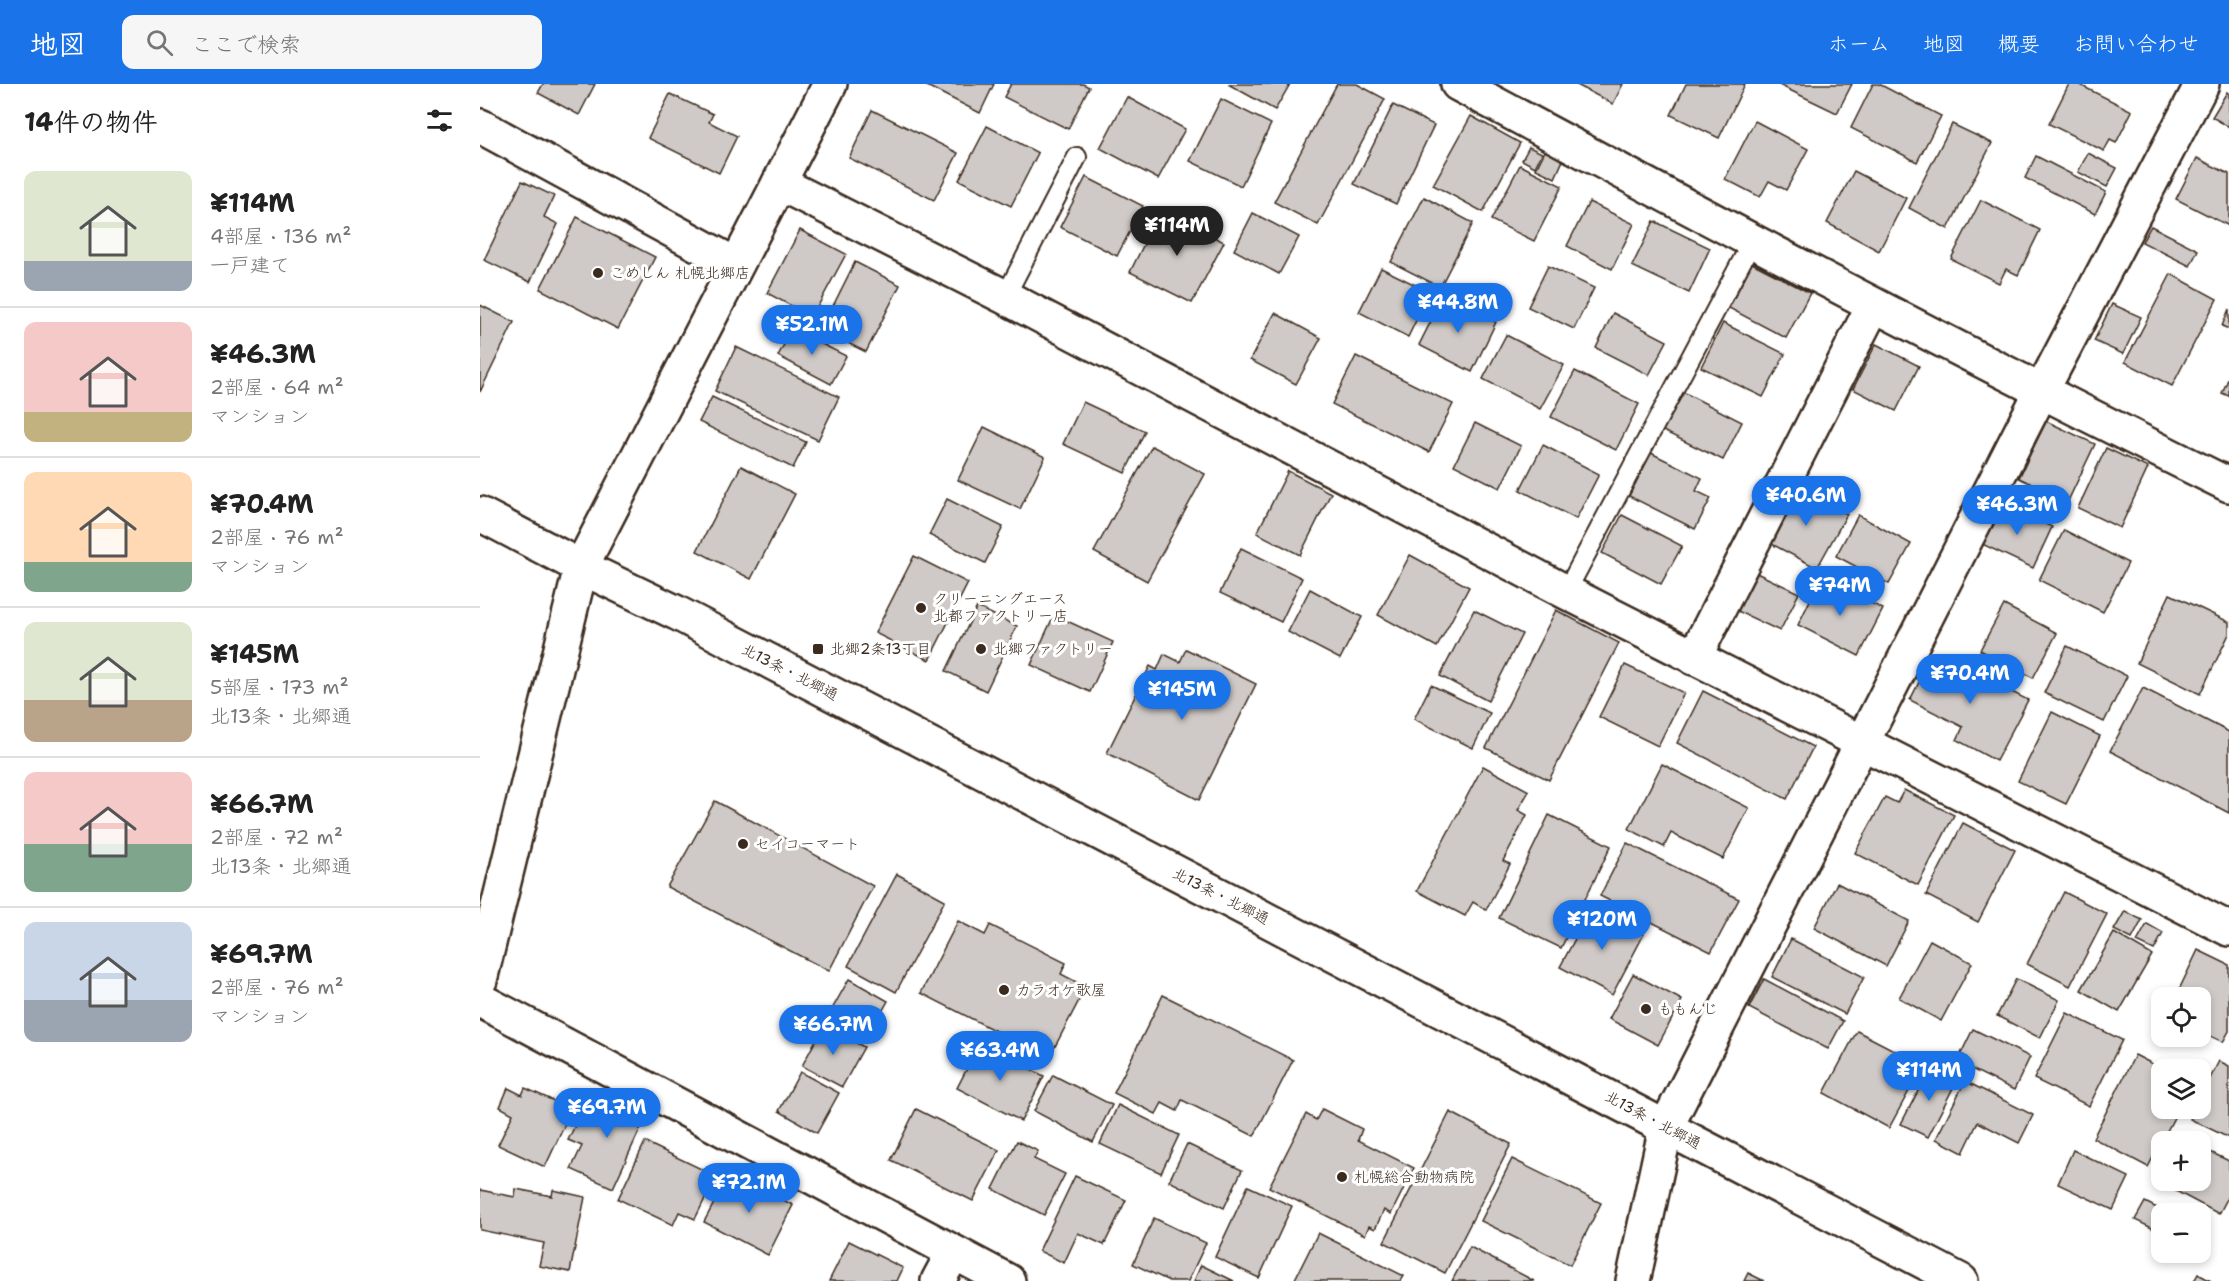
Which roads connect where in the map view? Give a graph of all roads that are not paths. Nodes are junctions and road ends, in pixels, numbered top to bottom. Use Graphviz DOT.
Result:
graph roads {
  1 [pos="830,84"];
  2 [pos="1458,84"];
  3 [pos="2202,84"];
  4 [pos="480,126"];
  5 [pos="1077,157"];
  6 [pos="779,183"];
  7 [pos="1752,242"];
  8 [pos="736,265"];
  9 [pos="1005,297"];
  10 [pos="1874,306"];
  11 [pos="2041,392"];
  12 [pos="2229,485"];
  13 [pos="480,514"];
  14 [pos="581,567"];
  15 [pos="1566,592"];
  16 [pos="1694,658"];
  17 [pos="1862,743"];
  18 [pos="2229,929"];
  19 [pos="480,980"];
  20 [pos="480,1000"];
  21 [pos="1666,1127"];
  22 [pos="945,1267"];
  23 [pos="1008,1281"];
  24 [pos="1633,1281"];
  25 [pos="1961,1281"];
  1 -- 6 [label="street"];
  2 -- 7 [label="street"];
  3 -- 11 [label="street"];
  4 -- 8 [label="street"];
  5 -- 9 [label="lane"];
  6 -- 8 [label="street"];
  6 -- 9 [label="street"];
  7 -- 10 [label="street"];
  7 -- 15 [label="lane"];
  8 -- 14 [label="street"];
  9 -- 15 [label="street"];
  10 -- 11 [label="street"];
  10 -- 16 [label="street"];
  11 -- 12 [label="street"];
  11 -- 17 [label="street"];
  13 -- 14 [label="street, 北13条・北郷通"];
  14 -- 19 [label="street"];
  14 -- 21 [label="street, 北13条・北郷通"];
  15 -- 16 [label="street"];
  16 -- 17 [label="street"];
  17 -- 18 [label="street"];
  17 -- 21 [label="street"];
  20 -- 22 [label="street"];
  21 -- 24 [label="street"];
  21 -- 25 [label="street, 北13条・北郷通"];
  22 -- 23 [label="street"];
}
